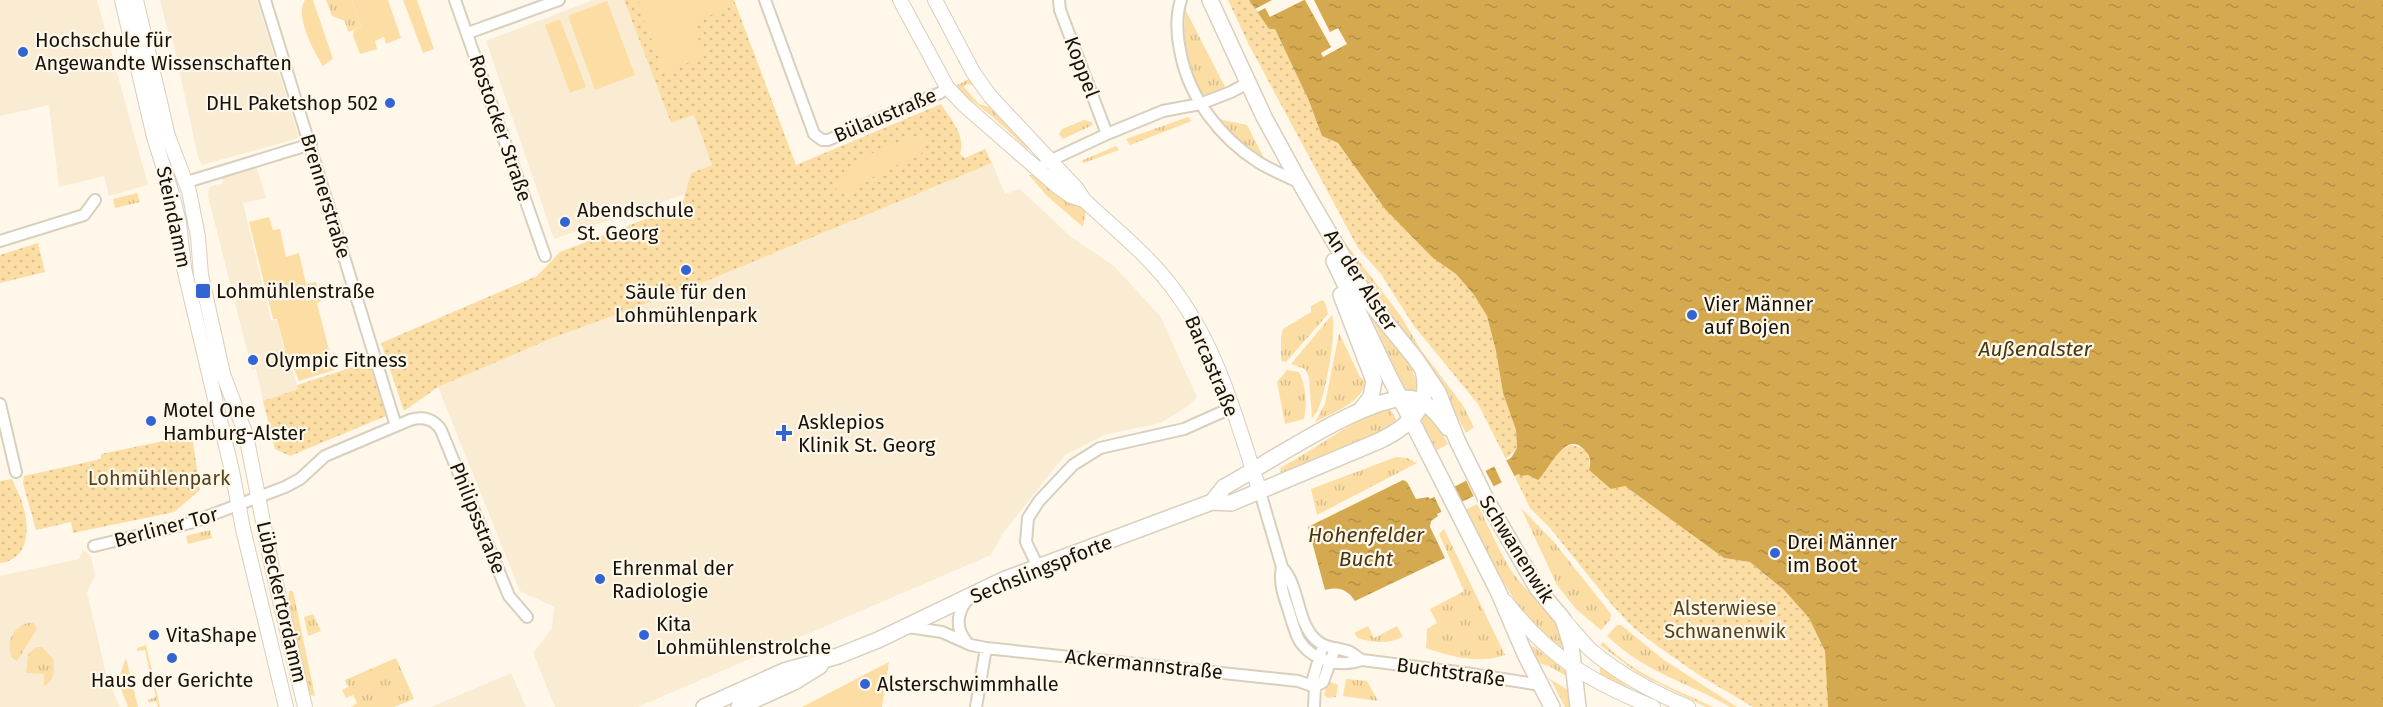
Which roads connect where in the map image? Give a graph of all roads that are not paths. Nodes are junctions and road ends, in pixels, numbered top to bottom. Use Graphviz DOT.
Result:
graph roads {
  1 [pos="122,0"];
  2 [pos="136,0"];
  3 [pos="265,0"];
  4 [pos="455,0"];
  5 [pos="559,0"];
  6 [pos="765,0"];
  7 [pos="900,0"];
  8 [pos="935,0"];
  9 [pos="1059,0"];
  10 [pos="1181,0"];
  11 [pos="1210,0"];
  12 [pos="468,33"];
  13 [pos="1248,83"];
  14 [pos="947,87"];
  15 [pos="1200,104"];
  16 [pos="1107,134"];
  17 [pos="310,144"];
  18 [pos="1051,161"];
  19 [pos="1036,166"];
  20 [pos="187,182"];
  21 [pos="1301,185"];
  22 [pos="95,200"];
  23 [pos="1084,200"];
  24 [pos="0,241"];
  25 [pos="1329,251"];
  26 [pos="545,256"];
  27 [pos="1375,349"];
  28 [pos="1424,369"];
  29 [pos="1400,398"];
  30 [pos="1422,402"];
  31 [pos="0,404"];
  32 [pos="1232,408"];
  33 [pos="1360,411"];
  34 [pos="1411,421"];
  35 [pos="396,426"];
  36 [pos="1457,440"];
  37 [pos="1253,471"];
  38 [pos="15,472"];
  39 [pos="1260,492"];
  40 [pos="259,498"];
  41 [pos="1212,502"];
  42 [pos="239,506"];
  43 [pos="94,546"];
  44 [pos="1038,567"];
  45 [pos="1282,567"];
  46 [pos="1498,591"];
  47 [pos="969,597"];
  48 [pos="526,617"];
  49 [pos="1563,619"];
  50 [pos="908,627"];
  51 [pos="971,645"];
  52 [pos="1323,645"];
  53 [pos="986,648"];
  54 [pos="1334,649"];
  55 [pos="838,656"];
  56 [pos="1319,657"];
  57 [pos="1362,660"];
  58 [pos="1331,661"];
  59 [pos="1574,668"];
  60 [pos="1541,685"];
  61 [pos="1316,687"];
  62 [pos="286,707"];
  63 [pos="305,707"];
  64 [pos="704,707"];
  65 [pos="739,707"];
  66 [pos="976,707"];
  67 [pos="1314,707"];
  68 [pos="1552,707"];
  69 [pos="1578,707"];
  70 [pos="1653,707"];
  71 [pos="1689,707"];
  1 -- 42 [label="main road, Steindamm"];
  2 -- 20 [label="main road, Steindamm"];
  3 -- 17 [label="street, Brennerstraße"];
  4 -- 12 [label="street, Rostocker Straße"];
  5 -- 12 [label="street"];
  6 -- 14 [label="street, Bülaustraße"];
  7 -- 14 [label="main road, Barcastraße"];
  8 -- 18 [label="main road, Barcastraße"];
  9 -- 16 [label="street, Koppel"];
  10 -- 15 [label="street"];
  11 -- 13 [label="main road, An der Alster"];
  12 -- 26 [label="street, Rostocker Straße"];
  13 -- 15 [label="street"];
  13 -- 21 [label="main road, An der Alster"];
  14 -- 19 [label="main road, Barcastraße"];
  15 -- 16 [label="street"];
  15 -- 21 [label="street"];
  16 -- 18 [label="street"];
  17 -- 20 [label="street"];
  17 -- 35 [label="street, Brennerstraße"];
  18 -- 19 [label="street"];
  18 -- 23 [label="main road, Barcastraße"];
  19 -- 23 [label="main road, Barcastraße"];
  20 -- 40 [label="main road, Steindamm"];
  21 -- 25 [label="main road, An der Alster"];
  21 -- 28 [label="main road, An der Alster"];
  22 -- 24 [label="street"];
  23 -- 32 [label="main road, Barcastraße"];
  25 -- 27 [label="main road, An der Alster"];
  25 -- 33 [label="main road, An der Alster"];
  27 -- 29 [label="main road, Schwanenwik"];
  28 -- 30 [label="main road, Sechslingspforte"];
  28 -- 36 [label="main road, Schwanenwik"];
  29 -- 30 [label="main road, Sechslingspforte"];
  29 -- 33 [label="main road, Sechslingspforte"];
  29 -- 34 [label="main road, Schwanenwik"];
  30 -- 34 [label="main road, Sechslingspforte"];
  30 -- 36 [label="main road"];
  31 -- 38 [label="street"];
  32 -- 37 [label="main road, Barcastraße"];
  32 -- 44 [label="street"];
  33 -- 37 [label="main road, Sechslingspforte"];
  34 -- 39 [label="main road, Sechslingspforte"];
  34 -- 46 [label="main road, Schwanenwik"];
  35 -- 40 [label="street"];
  35 -- 48 [label="street, Philipsstraße"];
  36 -- 49 [label="main road, Schwanenwik"];
  37 -- 39 [label="main road, Barcastraße"];
  37 -- 41 [label="main road, Sechslingspforte"];
  39 -- 41 [label="main road, Sechslingspforte"];
  39 -- 45 [label="street, Barcastraße"];
  40 -- 42 [label="street, Berliner Tor"];
  40 -- 63 [label="main road, Lübeckertordamm"];
  41 -- 44 [label="main road, Sechslingspforte"];
  42 -- 43 [label="street, Berliner Tor"];
  42 -- 62 [label="main road, Lübeckertordamm"];
  44 -- 47 [label="main road, Sechslingspforte"];
  45 -- 52 [label="street, Barcastraße"];
  45 -- 56 [label="street, Barcastraße"];
  46 -- 59 [label="main road, Schwanenwik"];
  46 -- 60 [label="main road, Schwanenwik"];
  47 -- 50 [label="main road, Sechslingspforte"];
  47 -- 51 [label="street"];
  49 -- 59 [label="main road"];
  49 -- 71 [label="main road, Schwanenwik"];
  50 -- 51 [label="street, Ackermannstraße"];
  50 -- 55 [label="main road, Sechslingspforte"];
  51 -- 53 [label="street, Ackermannstraße"];
  52 -- 54 [label="street"];
  52 -- 56 [label="street"];
  53 -- 61 [label="street, Ackermannstraße"];
  53 -- 66 [label="street"];
  54 -- 57 [label="street, Buchtstraße"];
  54 -- 58 [label="street"];
  55 -- 64 [label="main road, Sechslingspforte"];
  55 -- 65 [label="main road, Sechslingspforte"];
  56 -- 58 [label="street, Barcastraße"];
  56 -- 61 [label="street"];
  57 -- 58 [label="street, Buchtstraße"];
  57 -- 60 [label="street, Buchtstraße"];
  58 -- 61 [label="street"];
  59 -- 69 [label="main road"];
  59 -- 70 [label="main road, Schwanenwik"];
  60 -- 68 [label="main road, Schwanenwik"];
  61 -- 67 [label="street"];
}
